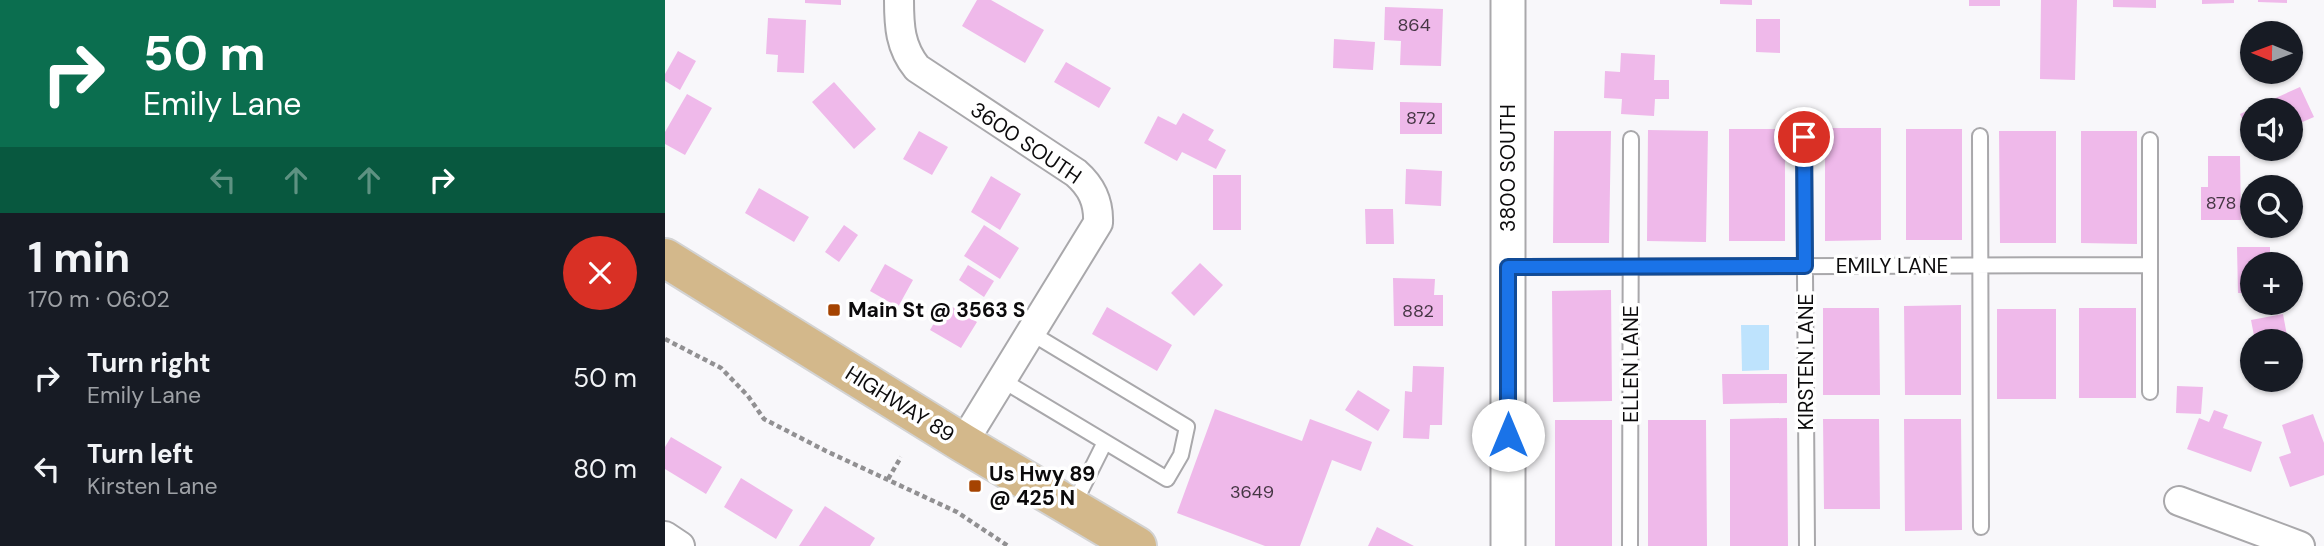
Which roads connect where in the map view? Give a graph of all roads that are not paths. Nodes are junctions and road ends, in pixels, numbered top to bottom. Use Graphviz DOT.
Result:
graph roads {
  1 [pos="899,0"];
  2 [pos="1508,0"];
  3 [pos="1980,136"];
  4 [pos="1804,137"];
  5 [pos="1631,139"];
  6 [pos="2150,140"];
  7 [pos="665,258"];
  8 [pos="2150,265"];
  9 [pos="1805,266"];
  10 [pos="1980,266"];
  11 [pos="1508,267"];
  12 [pos="1631,267"];
  13 [pos="1031,332"];
  14 [pos="1002,380"];
  15 [pos="2150,392"];
  16 [pos="1105,442"];
  17 [pos="963,443"];
  18 [pos="2179,501"];
  19 [pos="1072,508"];
  20 [pos="1981,527"];
  21 [pos="665,536"];
  22 [pos="680,546"];
  23 [pos="1137,546"];
  24 [pos="1508,546"];
  25 [pos="1630,546"];
  26 [pos="1807,546"];
  27 [pos="2300,546"];
  1 -- 13 [label="street, 3600 SOUTH"];
  2 -- 11 [label="street, 3800 SOUTH"];
  3 -- 10 [label="lane"];
  4 -- 9 [label="lane, KIRSTEN LANE"];
  5 -- 12 [label="lane, ELLEN LANE"];
  6 -- 8 [label="lane"];
  7 -- 17 [label="main road, HIGHWAY 89"];
  8 -- 10 [label="lane, EMILY LANE"];
  8 -- 15 [label="lane"];
  9 -- 10 [label="lane, EMILY LANE"];
  9 -- 12 [label="lane, EMILY LANE"];
  9 -- 26 [label="lane, KIRSTEN LANE"];
  10 -- 20 [label="lane"];
  11 -- 12 [label="lane, EMILY LANE"];
  11 -- 24 [label="street, 3800 SOUTH"];
  12 -- 25 [label="lane, ELLEN LANE"];
  13 -- 14 [label="street, 3600 SOUTH"];
  13 -- 16 [label="lane"];
  14 -- 16 [label="lane"];
  14 -- 17 [label="street, 3600 SOUTH"];
  16 -- 19 [label="lane"];
  17 -- 19 [label="main road, HIGHWAY 89"];
  18 -- 27 [label="street"];
  19 -- 23 [label="main road, HIGHWAY 89"];
  21 -- 22 [label="street"];
}
